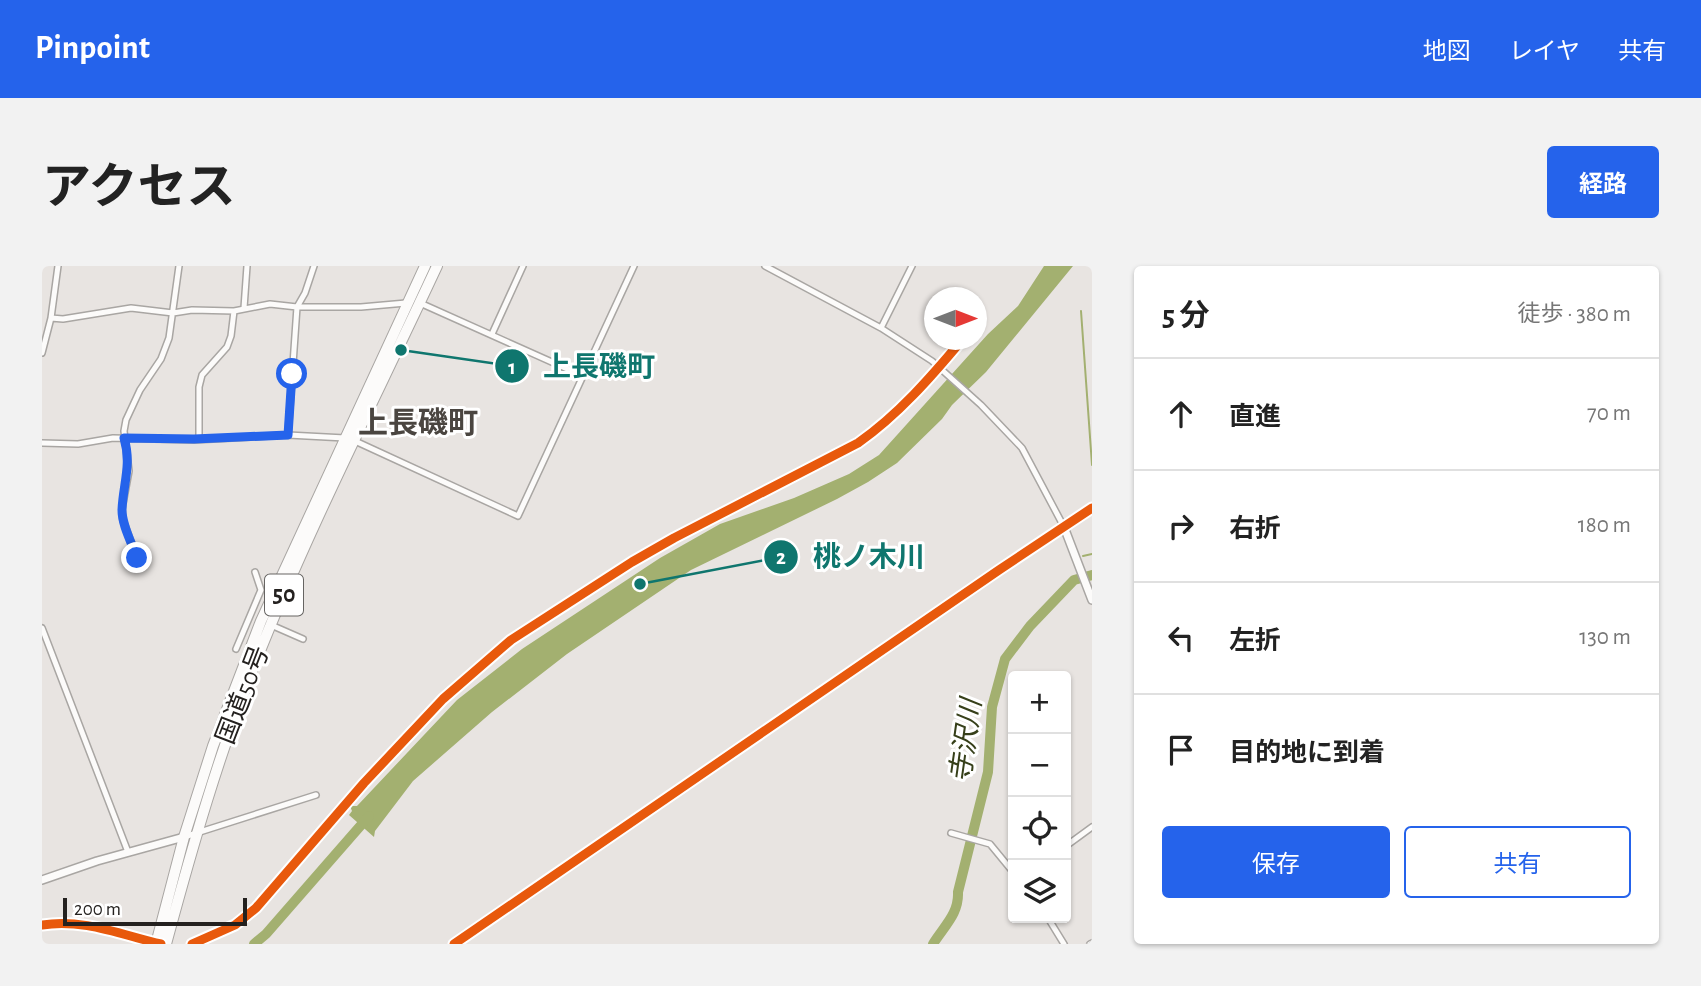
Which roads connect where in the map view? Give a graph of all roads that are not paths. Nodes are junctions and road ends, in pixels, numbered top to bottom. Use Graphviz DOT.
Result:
graph roads {
  1 [pos="179,266"];
  2 [pos="247,266"];
  3 [pos="314,266"];
  4 [pos="425,266"];
  5 [pos="438,266"];
  6 [pos="523,266"];
  7 [pos="634,266"];
  8 [pos="765,266"];
  9 [pos="912,266"];
  10 [pos="59,267"];
  11 [pos="408,303"];
  12 [pos="420,303"];
  13 [pos="297,307"];
  14 [pos="244,308"];
  15 [pos="234,310"];
  16 [pos="173,313"];
  17 [pos="51,318"];
  18 [pos="881,328"];
  19 [pos="492,334"];
  20 [pos="42,353"];
  21 [pos="583,376"];
  22 [pos="288,435"];
  23 [pos="124,438"];
  24 [pos="199,439"];
  25 [pos="350,439"];
  26 [pos="42,443"];
  27 [pos="1092,508"];
  28 [pos="1064,527"];
  29 [pos="137,558"];
  30 [pos="255,572"];
  31 [pos="1091,598"];
  32 [pos="261,621"];
  33 [pos="42,628"];
  34 [pos="303,639"];
  35 [pos="45,647"];
  36 [pos="236,649"];
  37 [pos="316,795"];
  38 [pos="1092,827"];
  39 [pos="197,831"];
  40 [pos="955,833"];
  41 [pos="184,837"];
  42 [pos="1071,842"];
  43 [pos="128,852"];
  44 [pos="1008,864"];
  45 [pos="42,880"];
  46 [pos="1051,923"];
  47 [pos="162,940"];
  48 [pos="454,944"];
  49 [pos="1064,944"];
  1 -- 16 [label="street"];
  2 -- 14 [label="street"];
  3 -- 13 [label="street"];
  4 -- 11 [label="highway, 国道50号 / 50"];
  5 -- 12 [label="highway, 国道50号 / 50"];
  6 -- 19 [label="street"];
  7 -- 21 [label="street"];
  8 -- 18 [label="street"];
  9 -- 18 [label="street"];
  10 -- 17 [label="street"];
  11 -- 12 [label="street"];
  11 -- 13 [label="street"];
  11 -- 25 [label="highway, 国道50号 / 50"];
  12 -- 19 [label="street"];
  12 -- 25 [label="highway, 国道50号 / 50"];
  13 -- 14 [label="street"];
  13 -- 22 [label="street"];
  14 -- 15 [label="street"];
  15 -- 16 [label="street"];
  15 -- 24 [label="street"];
  16 -- 17 [label="street"];
  16 -- 23 [label="street"];
  17 -- 20 [label="street"];
  18 -- 28 [label="street"];
  19 -- 21 [label="street"];
  21 -- 25 [label="street"];
  22 -- 24 [label="street"];
  22 -- 25 [label="street"];
  23 -- 24 [label="street"];
  23 -- 26 [label="street"];
  23 -- 29 [label="street"];
  25 -- 32 [label="highway, 国道50号 / 50"];
  27 -- 28 [label="street"];
  28 -- 31 [label="street"];
  28 -- 48 [label="street"];
  30 -- 32 [label="street"];
  32 -- 34 [label="street"];
  32 -- 36 [label="street"];
  32 -- 39 [label="highway, 国道50号 / 50"];
  32 -- 41 [label="highway, 国道50号 / 50"];
  33 -- 35 [label="street"];
  35 -- 43 [label="street"];
  37 -- 39 [label="street"];
  38 -- 42 [label="street"];
  39 -- 41 [label="street"];
  39 -- 47 [label="highway, 国道50号 / 50"];
  40 -- 44 [label="street"];
  41 -- 43 [label="street"];
  41 -- 47 [label="highway, 国道50号 / 50"];
  43 -- 45 [label="street"];
  46 -- 49 [label="street"];
}
